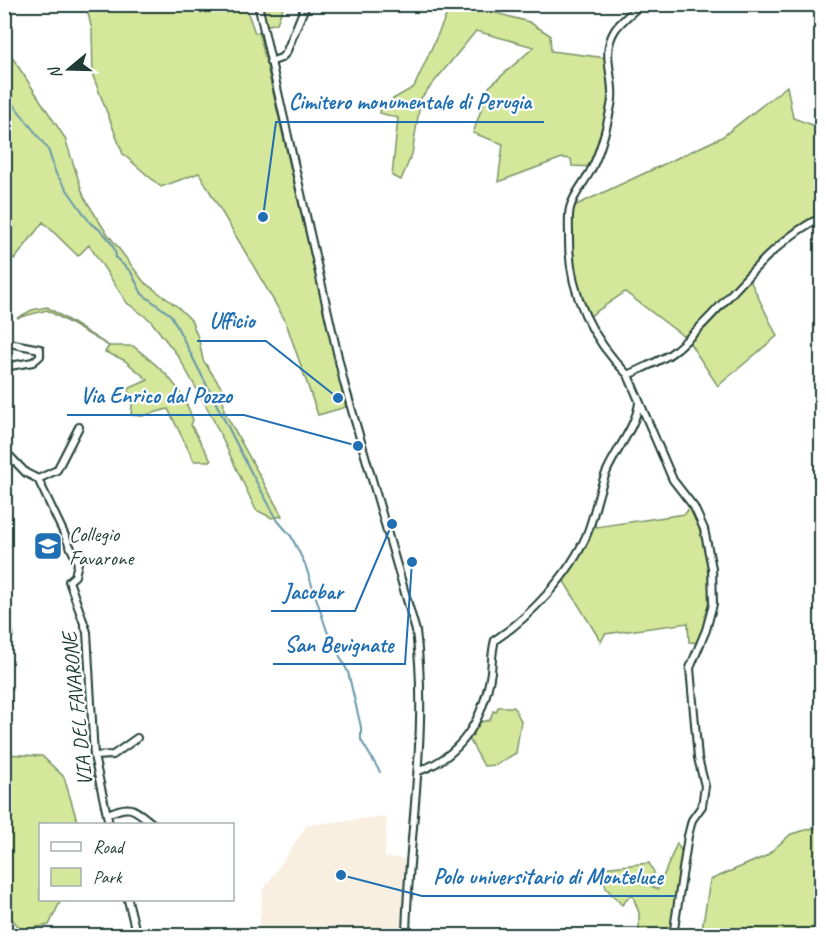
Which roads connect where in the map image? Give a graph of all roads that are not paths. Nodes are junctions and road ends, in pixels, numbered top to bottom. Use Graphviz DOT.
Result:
graph roads {
  1 [pos="258,4"];
  2 [pos="306,4"];
  3 [pos="641,4"];
  4 [pos="270,62"];
  5 [pos="822,216"];
  6 [pos="14,344"];
  7 [pos="4,367"];
  8 [pos="628,375"];
  9 [pos="639,401"];
  10 [pos="79,428"];
  11 [pos="4,450"];
  12 [pos="38,479"];
  13 [pos="137,738"];
  14 [pos="94,756"];
  15 [pos="419,771"];
  16 [pos="108,814"];
  17 [pos="109,823"];
  18 [pos="151,823"];
  19 [pos="128,901"];
  20 [pos="137,936"];
  21 [pos="406,936"];
  22 [pos="673,936"];
  1 -- 4 [label="street"];
  2 -- 4 [label="street"];
  3 -- 8 [label="street"];
  4 -- 15 [label="street"];
  5 -- 8 [label="street"];
  6 -- 7 [label="street"];
  8 -- 9 [label="street"];
  9 -- 15 [label="street"];
  9 -- 22 [label="street"];
  10 -- 12 [label="street"];
  11 -- 12 [label="street, VIA DEL FAVARONE"];
  12 -- 14 [label="street, VIA DEL FAVARONE"];
  13 -- 14 [label="street"];
  14 -- 16 [label="street, VIA DEL FAVARONE"];
  15 -- 21 [label="street"];
  16 -- 17 [label="street, VIA DEL FAVARONE"];
  16 -- 18 [label="street, VIA DEL FAVARONE"];
  19 -- 20 [label="street"];
}
